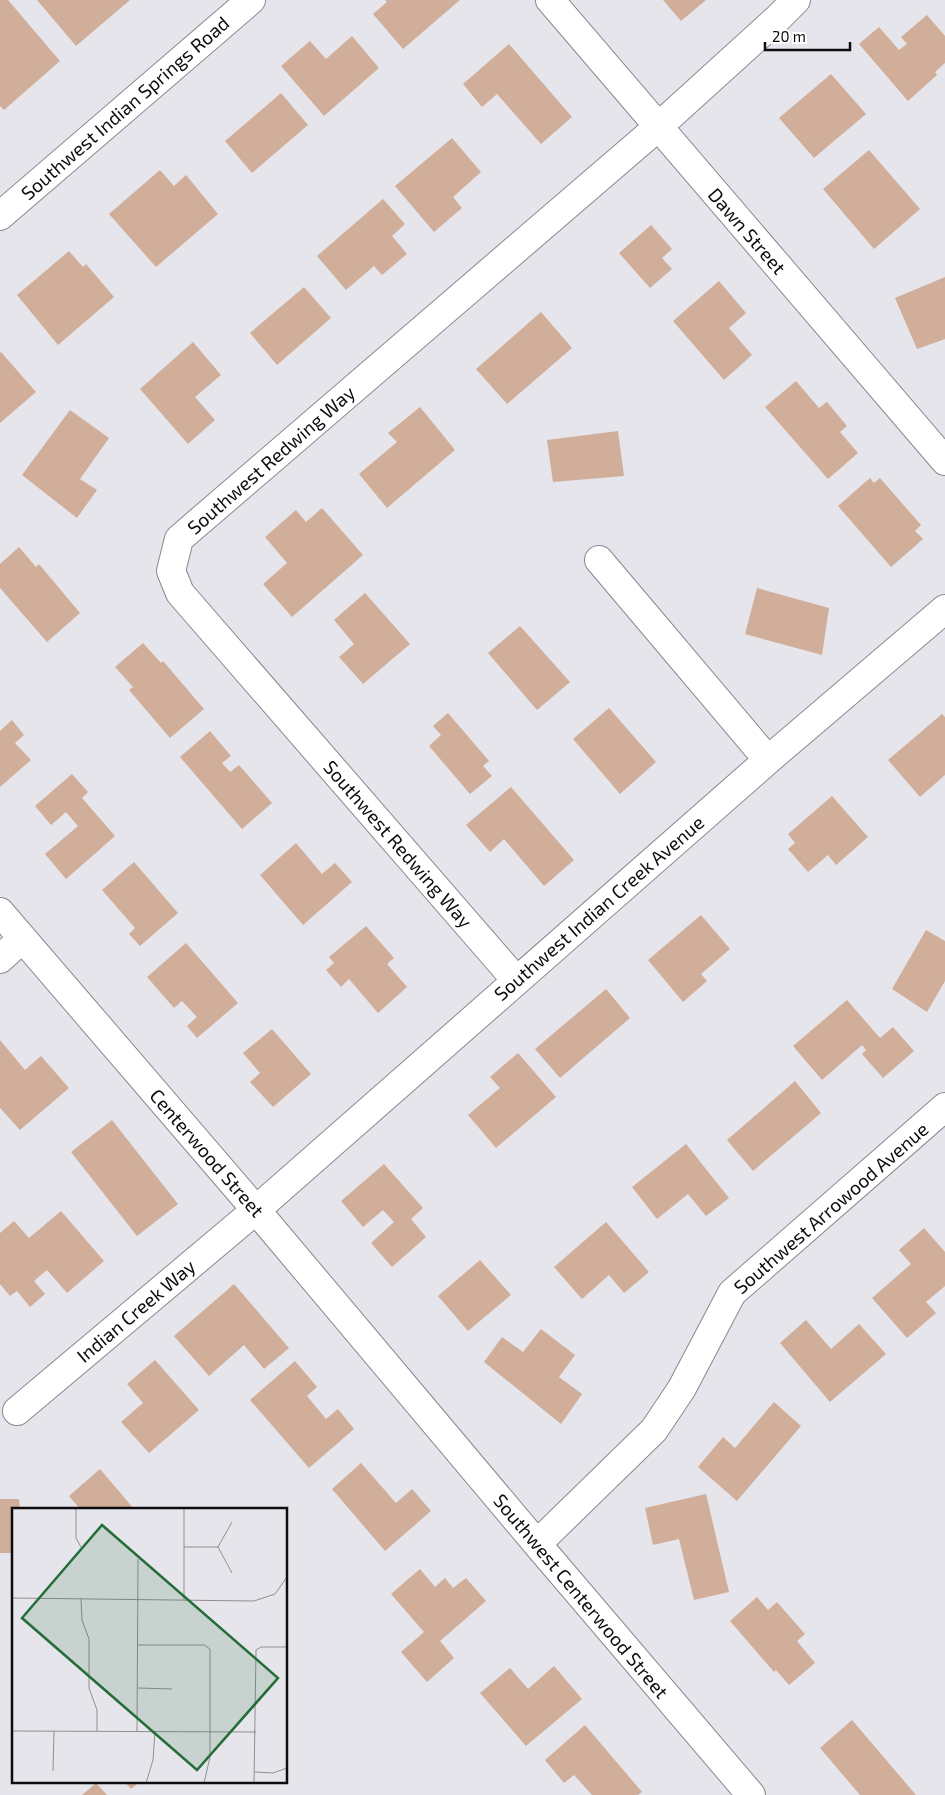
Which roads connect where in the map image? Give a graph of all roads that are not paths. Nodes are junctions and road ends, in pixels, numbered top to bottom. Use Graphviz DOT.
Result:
graph roads {
  1 [pos="251,0"];
  2 [pos="550,0"];
  3 [pos="796,0"];
  4 [pos="658,127"];
  5 [pos="0,216"];
  6 [pos="940,446"];
  7 [pos="598,560"];
  8 [pos="945,609"];
  9 [pos="768,760"];
  10 [pos="0,912"];
  11 [pos="22,939"];
  12 [pos="0,959"];
  13 [pos="516,980"];
  14 [pos="945,1107"];
  15 [pos="256,1210"];
  16 [pos="412,1396"];
  17 [pos="17,1412"];
  18 [pos="537,1544"];
  19 [pos="751,1795"];
  1 -- 5 [label="street, Southwest Indian Springs Road"];
  2 -- 4 [label="street, Dawn Street"];
  3 -- 4 [label="street, Southwest Redwing Way"];
  4 -- 6 [label="street, Dawn Street"];
  4 -- 13 [label="street, Southwest Redwing Way"];
  7 -- 9 [label="street"];
  8 -- 9 [label="street, Southwest Indian Creek Avenue"];
  9 -- 13 [label="street, Southwest Indian Creek Avenue"];
  10 -- 11 [label="street, Centerwood Street"];
  11 -- 12 [label="street"];
  11 -- 15 [label="street, Centerwood Street"];
  13 -- 15 [label="street, Southwest Indian Creek Avenue"];
  14 -- 18 [label="street, Southwest Arrowood Avenue"];
  15 -- 16 [label="street, Centerwood Street"];
  15 -- 17 [label="street, Indian Creek Way"];
  16 -- 18 [label="street, Southwest Centerwood Street"];
  18 -- 19 [label="street, Southwest Centerwood Street"];
}
